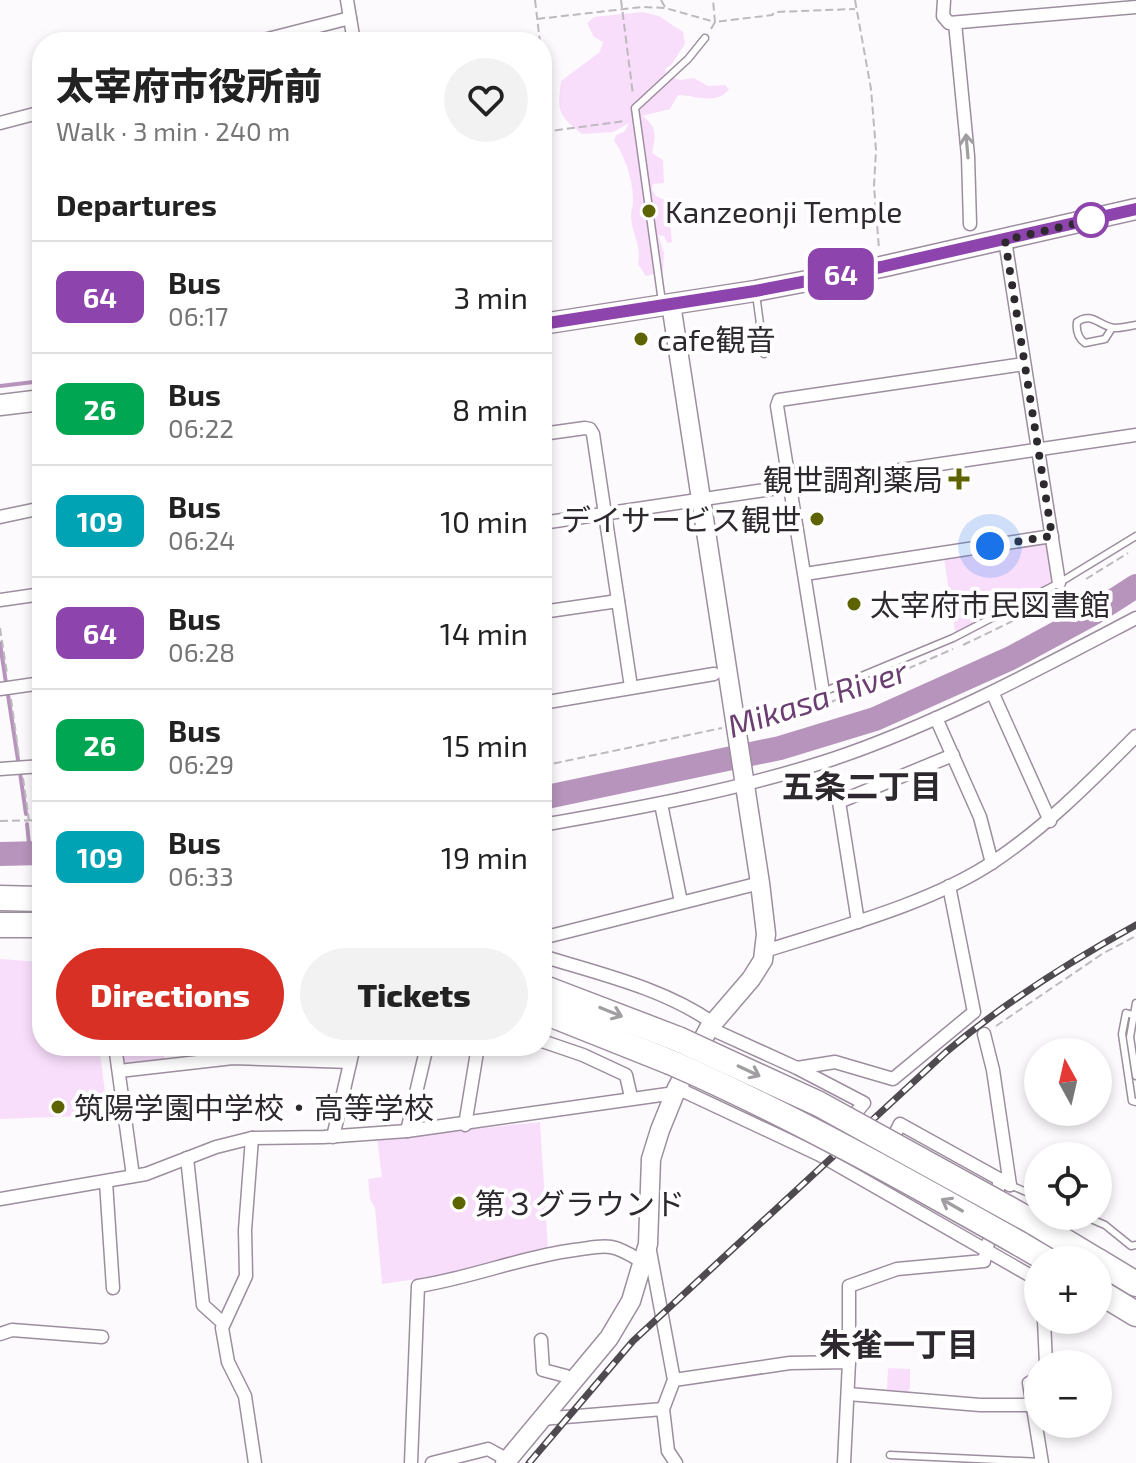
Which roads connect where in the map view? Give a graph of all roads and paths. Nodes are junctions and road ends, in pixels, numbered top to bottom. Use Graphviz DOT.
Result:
graph roads {
  1 [pos="347,0"];
  2 [pos="535,0"];
  3 [pos="621,0"];
  4 [pos="661,0"];
  5 [pos="713,0"];
  6 [pos="855,0"];
  7 [pos="944,0"];
  8 [pos="1079,6"];
  9 [pos="1136,7"];
  10 [pos="665,8"];
  11 [pos="622,9"];
  12 [pos="856,9"];
  13 [pos="350,18"];
  14 [pos="537,19"];
  15 [pos="715,22"];
  16 [pos="955,23"];
  17 [pos="295,32"];
  18 [pos="352,32"];
  19 [pos="539,32"];
  20 [pos="705,38"];
  21 [pos="635,108"];
  22 [pos="32,115"];
  23 [pos="636,120"];
  24 [pos="0,123"];
  25 [pos="552,132"];
  26 [pos="1136,209"];
  27 [pos="970,224"];
  28 [pos="1005,240"];
  29 [pos="971,247"];
  30 [pos="881,267"];
  31 [pos="755,291"];
  32 [pos="667,304"];
  33 [pos="552,322"];
  34 [pos="1136,325"];
  35 [pos="1112,328"];
  36 [pos="764,354"];
  37 [pos="1024,364"];
  38 [pos="32,401"];
  39 [pos="0,405"];
  40 [pos="552,433"];
  41 [pos="1136,435"];
  42 [pos="1039,450"];
  43 [pos="790,488"];
  44 [pos="701,500"];
  45 [pos="32,510"];
  46 [pos="606,515"];
  47 [pos="0,517"];
  48 [pos="552,522"];
  49 [pos="1052,536"];
  50 [pos="1136,536"];
  51 [pos="805,574"];
  52 [pos="1059,583"];
  53 [pos="32,595"];
  54 [pos="0,600"];
  55 [pos="618,601"];
  56 [pos="552,611"];
  57 [pos="1136,618"];
  58 [pos="0,628"];
  59 [pos="721,673"];
  60 [pos="32,684"];
  61 [pos="631,687"];
  62 [pos="4,688"];
  63 [pos="823,692"];
  64 [pos="993,694"];
  65 [pos="552,701"];
  66 [pos="936,718"];
  67 [pos="732,728"];
  68 [pos="1136,739"];
  69 [pos="953,755"];
  70 [pos="552,764"];
  71 [pos="32,767"];
  72 [pos="21,768"];
  73 [pos="0,769"];
  74 [pos="744,781"];
  75 [pos="661,804"];
  76 [pos="0,821"];
  77 [pos="29,821"];
  78 [pos="32,821"];
  79 [pos="1050,821"];
  80 [pos="552,823"];
  81 [pos="992,863"];
  82 [pos="760,883"];
  83 [pos="949,886"];
  84 [pos="0,898"];
  85 [pos="32,898"];
  86 [pos="681,902"];
  87 [pos="858,922"];
  88 [pos="0,925"];
  89 [pos="32,925"];
  90 [pos="552,935"];
  91 [pos="1136,936"];
  92 [pos="765,951"];
  93 [pos="552,959"];
  94 [pos="552,992"];
  95 [pos="1136,1003"];
  96 [pos="552,1014"];
  97 [pos="1135,1015"];
  98 [pos="711,1025"];
  99 [pos="984,1034"];
  100 [pos="552,1044"];
  101 [pos="674,1050"];
  102 [pos="117,1056"];
  103 [pos="352,1056"];
  104 [pos="425,1056"];
  105 [pos="476,1056"];
  106 [pos="350,1062"];
  107 [pos="797,1068"];
  108 [pos="119,1071"];
  109 [pos="1136,1076"];
  110 [pos="676,1090"];
  111 [pos="631,1097"];
  112 [pos="1136,1102"];
  113 [pos="465,1125"];
  114 [pos="407,1131"];
  115 [pos="333,1137"];
  116 [pos="252,1138"];
  117 [pos="820,1155"];
  118 [pos="187,1158"];
  119 [pos="133,1176"];
  120 [pos="106,1182"];
  121 [pos="1005,1182"];
  122 [pos="870,1183"];
  123 [pos="1024,1191"];
  124 [pos="0,1199"];
  125 [pos="1111,1230"];
  126 [pos="648,1244"];
  127 [pos="1136,1245"];
  128 [pos="1024,1246"];
  129 [pos="1073,1246"];
  130 [pos="987,1249"];
  131 [pos="644,1263"];
  132 [pos="1112,1267"];
  133 [pos="1112,1269"];
  134 [pos="1024,1271"];
  135 [pos="1136,1277"];
  136 [pos="1136,1284"];
  137 [pos="113,1288"];
  138 [pos="1112,1299"];
  139 [pos="1136,1314"];
  140 [pos="223,1323"];
  141 [pos="0,1334"];
  142 [pos="102,1337"];
  143 [pos="541,1340"];
  144 [pos="849,1362"];
  145 [pos="674,1380"];
  146 [pos="573,1382"];
  147 [pos="848,1394"];
  148 [pos="1024,1405"];
  149 [pos="663,1409"];
  150 [pos="541,1419"];
  151 [pos="1038,1438"];
  152 [pos="890,1455"];
  153 [pos="506,1461"];
  154 [pos="255,1463"];
  155 [pos="411,1463"];
  156 [pos="432,1463"];
  157 [pos="676,1463"];
  158 [pos="844,1463"];
  159 [pos="1042,1463"];
  1 -- 13 [label="street"];
  2 -- 14 [label="path"];
  3 -- 11 [label="path"];
  4 -- 10 [label="path"];
  5 -- 15 [label="path"];
  6 -- 12 [label="path"];
  7 -- 16 [label="street"];
  8 -- 9 [label="street"];
  8 -- 16 [label="street"];
  10 -- 11 [label="path"];
  10 -- 15 [label="path"];
  11 -- 14 [label="path"];
  11 -- 21 [label="path"];
  12 -- 15 [label="path"];
  12 -- 30 [label="path"];
  13 -- 17 [label="street"];
  13 -- 18 [label="street"];
  14 -- 19 [label="path"];
  27 -- 16 [label="street, one-way"];
  20 -- 21 [label="lane"];
  21 -- 23 [label="lane"];
  22 -- 24 [label="street"];
  23 -- 25 [label="path"];
  23 -- 32 [label="lane"];
  26 -- 28 [label="main road"];
  27 -- 29 [label="lane"];
  28 -- 29 [label="main road"];
  28 -- 37 [label="street"];
  29 -- 30 [label="main road"];
  30 -- 31 [label="main road"];
  31 -- 32 [label="main road"];
  31 -- 36 [label="lane"];
  32 -- 33 [label="main road"];
  32 -- 44 [label="street"];
  34 -- 35 [label="lane"];
  35 -- 35 [label="lane"];
  37 -- 42 [label="street"];
  37 -- 43 [label="street"];
  38 -- 39 [label="main road"];
  40 -- 46 [label="street"];
  41 -- 42 [label="street"];
  42 -- 43 [label="street"];
  42 -- 49 [label="street"];
  43 -- 44 [label="street"];
  43 -- 51 [label="street"];
  44 -- 46 [label="street"];
  44 -- 59 [label="street"];
  45 -- 47 [label="street"];
  46 -- 48 [label="street"];
  46 -- 55 [label="street"];
  49 -- 51 [label="street"];
  49 -- 52 [label="street"];
  50 -- 52 [label="lane"];
  51 -- 63 [label="street"];
  52 -- 63 [label="lane"];
  53 -- 54 [label="street"];
  55 -- 56 [label="street"];
  55 -- 61 [label="street"];
  57 -- 64 [label="street"];
  58 -- 62 [label="path"];
  59 -- 61 [label="street"];
  59 -- 67 [label="street"];
  60 -- 62 [label="street"];
  61 -- 65 [label="street"];
  62 -- 72 [label="path"];
  64 -- 66 [label="street"];
  64 -- 79 [label="street"];
  66 -- 69 [label="street"];
  66 -- 74 [label="street"];
  67 -- 70 [label="path"];
  67 -- 74 [label="street"];
  68 -- 79 [label="street"];
  69 -- 81 [label="street"];
  69 -- 87 [label="street"];
  71 -- 72 [label="street"];
  72 -- 73 [label="street"];
  72 -- 77 [label="path"];
  74 -- 75 [label="street"];
  74 -- 82 [label="street"];
  75 -- 80 [label="street"];
  75 -- 86 [label="street"];
  76 -- 77 [label="path"];
  77 -- 78 [label="path"];
  79 -- 81 [label="street"];
  81 -- 83 [label="street"];
  82 -- 86 [label="street"];
  82 -- 92 [label="street"];
  83 -- 87 [label="street"];
  83 -- 107 [label="street"];
  84 -- 85 [label="highway"];
  86 -- 90 [label="street"];
  87 -- 92 [label="street"];
  88 -- 89 [label="highway"];
  91 -- 99 [label="path"];
  92 -- 98 [label="street"];
  93 -- 98 [label="street"];
  94 -- 101 [label="highway, one-way"];
  95 -- 97 [label="lane"];
  96 -- 101 [label="highway"];
  97 -- 109 [label="lane"];
  97 -- 112 [label="lane"];
  98 -- 107 [label="street"];
  98 -- 110 [label="street"];
  99 -- 121 [label="street"];
  100 -- 111 [label="street"];
  128 -- 101 [label="highway, one-way, bridge"];
  101 -- 129 [label="highway, one-way, bridge"];
  102 -- 108 [label="street"];
  103 -- 106 [label="street"];
  104 -- 114 [label="street"];
  105 -- 113 [label="street"];
  106 -- 108 [label="street"];
  106 -- 115 [label="street"];
  107 -- 117 [label="street"];
  108 -- 119 [label="street"];
  110 -- 111 [label="street"];
  110 -- 117 [label="street"];
  110 -- 126 [label="street"];
  111 -- 113 [label="street"];
  113 -- 114 [label="street"];
  114 -- 115 [label="street"];
  115 -- 116 [label="street"];
  116 -- 118 [label="street"];
  116 -- 140 [label="street"];
  117 -- 122 [label="street"];
  118 -- 119 [label="street"];
  118 -- 140 [label="street"];
  119 -- 120 [label="street"];
  120 -- 124 [label="street"];
  120 -- 137 [label="street"];
  121 -- 122 [label="street"];
  121 -- 123 [label="lane"];
  121 -- 130 [label="street"];
  122 -- 130 [label="street"];
  125 -- 127 [label="lane"];
  126 -- 131 [label="street"];
  126 -- 145 [label="street"];
  130 -- 134 [label="street"];
  130 -- 144 [label="street"];
  131 -- 146 [label="street"];
  131 -- 155 [label="street"];
  132 -- 135 [label="highway"];
  133 -- 136 [label="highway"];
  138 -- 139 [label="highway"];
  140 -- 154 [label="street"];
  141 -- 142 [label="street"];
  143 -- 146 [label="street"];
  144 -- 145 [label="street"];
  144 -- 147 [label="street"];
  145 -- 149 [label="street"];
  146 -- 150 [label="street"];
  147 -- 148 [label="street"];
  147 -- 158 [label="street"];
  149 -- 150 [label="street"];
  149 -- 157 [label="street"];
  150 -- 153 [label="street"];
  151 -- 159 [label="street"];
  152 -- 159 [label="lane"];
  153 -- 156 [label="street"];
}
